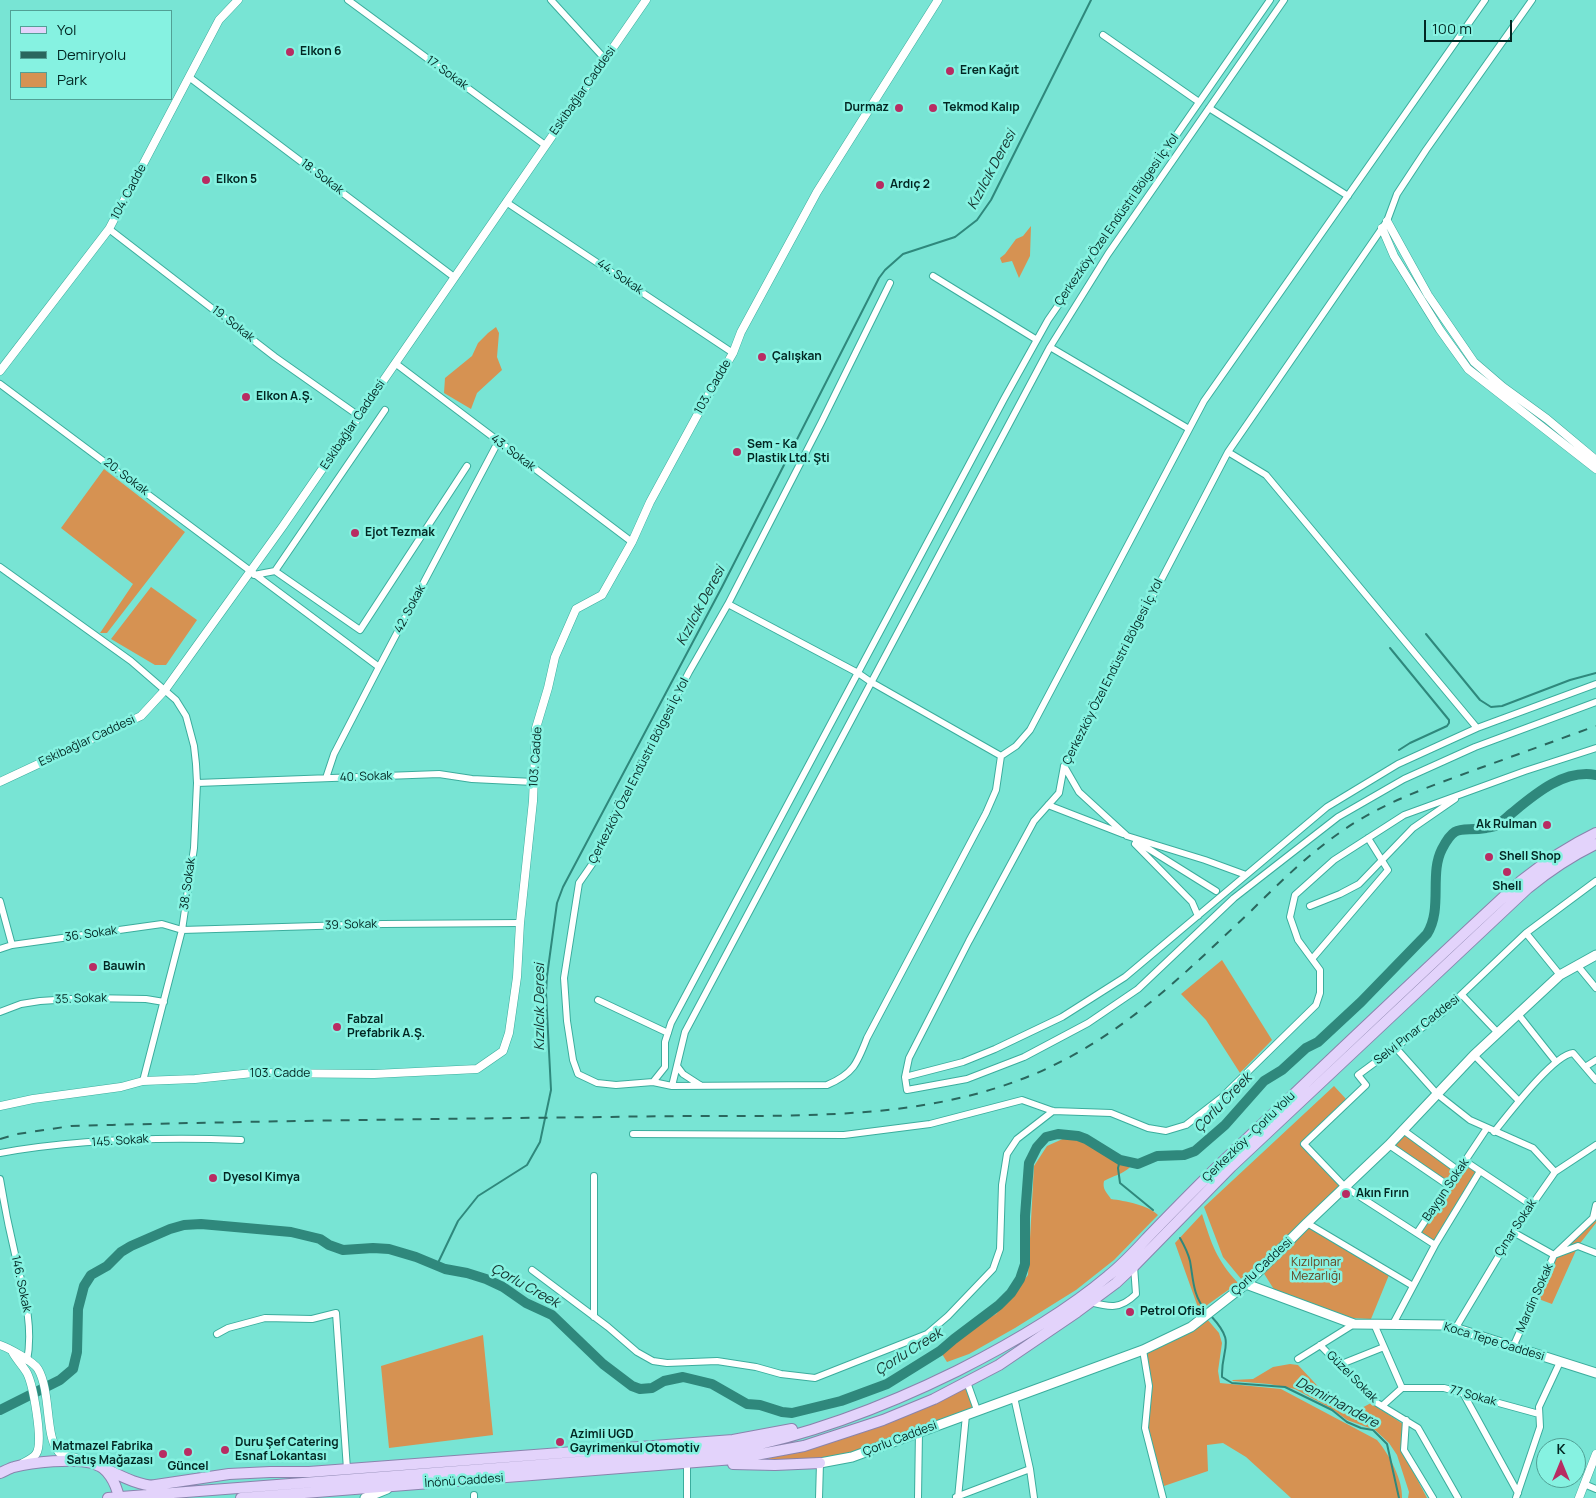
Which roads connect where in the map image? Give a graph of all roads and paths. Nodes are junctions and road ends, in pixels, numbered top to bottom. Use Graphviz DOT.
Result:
graph roads {
  1 [pos="238,0"];
  2 [pos="348,0"];
  3 [pos="551,0"];
  4 [pos="646,0"];
  5 [pos="938,0"];
  6 [pos="1270,0"];
  7 [pos="1284,0"];
  8 [pos="1485,0"];
  9 [pos="1532,0"];
  10 [pos="1103,35"];
  11 [pos="605,59"];
  12 [pos="189,77"];
  13 [pos="1199,102"];
  14 [pos="1209,108"];
  15 [pos="545,145"];
  16 [pos="1348,196"];
  17 [pos="506,202"];
  18 [pos="1388,221"];
  19 [pos="1382,228"];
  20 [pos="108,229"];
  21 [pos="454,276"];
  22 [pos="933,276"];
  23 [pos="890,283"];
  24 [pos="1037,340"];
  25 [pos="1050,347"];
  26 [pos="733,353"];
  27 [pos="395,363"];
  28 [pos="0,372"];
  29 [pos="0,384"];
  30 [pos="385,410"];
  31 [pos="359,416"];
  32 [pos="1189,429"];
  33 [pos="498,442"];
  34 [pos="1228,452"];
  35 [pos="1596,460"];
  36 [pos="466,466"];
  37 [pos="1596,469"];
  38 [pos="632,542"];
  39 [pos="0,567"];
  40 [pos="275,571"];
  41 [pos="252,573"];
  42 [pos="728,604"];
  43 [pos="379,667"];
  44 [pos="858,673"];
  45 [pos="871,682"];
  46 [pos="1596,684"];
  47 [pos="165,690"];
  48 [pos="1596,702"];
  49 [pos="1477,728"];
  50 [pos="1596,748"];
  51 [pos="1001,756"];
  52 [pos="1064,766"];
  53 [pos="326,778"];
  54 [pos="0,782"];
  55 [pos="197,782"];
  56 [pos="534,782"];
  57 [pos="1462,794"];
  58 [pos="1048,805"];
  59 [pos="1596,833"];
  60 [pos="1127,836"];
  61 [pos="1368,838"];
  62 [pos="1596,844"];
  63 [pos="1382,860"];
  64 [pos="1246,875"];
  65 [pos="1596,881"];
  66 [pos="1216,891"];
  67 [pos="0,901"];
  68 [pos="1310,906"];
  69 [pos="1198,916"];
  70 [pos="520,923"];
  71 [pos="182,930"];
  72 [pos="1526,934"];
  73 [pos="12,945"];
  74 [pos="0,949"];
  75 [pos="1596,955"];
  76 [pos="1312,960"];
  77 [pos="1577,965"];
  78 [pos="1560,975"];
  79 [pos="1596,988"];
  80 [pos="1462,995"];
  81 [pos="598,1000"];
  82 [pos="164,1002"];
  83 [pos="0,1012"];
  84 [pos="1518,1014"];
  85 [pos="668,1033"];
  86 [pos="1498,1033"];
  87 [pos="1396,1048"];
  88 [pos="1474,1055"];
  89 [pos="1596,1060"];
  90 [pos="1556,1062"];
  91 [pos="677,1066"];
  92 [pos="1585,1067"];
  93 [pos="905,1076"];
  94 [pos="1596,1080"];
  95 [pos="143,1081"];
  96 [pos="653,1082"];
  97 [pos="672,1086"];
  98 [pos="701,1086"];
  99 [pos="1437,1094"];
  100 [pos="1519,1101"];
  101 [pos="0,1106"];
  102 [pos="1053,1111"];
  103 [pos="1487,1128"];
  104 [pos="1403,1130"];
  105 [pos="1494,1132"];
  106 [pos="634,1134"];
  107 [pos="241,1140"];
  108 [pos="1389,1145"];
  109 [pos="1596,1145"];
  110 [pos="0,1153"];
  111 [pos="1465,1161"];
  112 [pos="1459,1171"];
  113 [pos="1480,1171"];
  114 [pos="1554,1172"];
  115 [pos="594,1176"];
  116 [pos="0,1179"];
  117 [pos="1345,1186"];
  118 [pos="1449,1186"];
  119 [pos="1531,1205"];
  120 [pos="1596,1205"];
  121 [pos="1307,1223"];
  122 [pos="1513,1232"];
  123 [pos="1417,1233"];
  124 [pos="1435,1245"];
  125 [pos="1596,1253"];
  126 [pos="1554,1255"];
  127 [pos="1134,1266"];
  128 [pos="532,1270"];
  129 [pos="1246,1284"];
  130 [pos="1413,1286"];
  131 [pos="1090,1302"];
  132 [pos="594,1317"];
  133 [pos="1354,1324"];
  134 [pos="1374,1324"];
  135 [pos="1393,1324"];
  136 [pos="1455,1329"];
  137 [pos="217,1334"];
  138 [pos="0,1345"];
  139 [pos="1320,1345"];
  140 [pos="1384,1346"];
  141 [pos="1513,1347"];
  142 [pos="10,1349"];
  143 [pos="1143,1350"];
  144 [pos="1298,1359"];
  145 [pos="27,1361"];
  146 [pos="1560,1362"];
  147 [pos="1339,1364"];
  148 [pos="1596,1373"];
  149 [pos="967,1382"];
  150 [pos="1402,1388"];
  151 [pos="1463,1393"];
  152 [pos="1014,1397"];
  153 [pos="1382,1406"];
  154 [pos="878,1407"];
  155 [pos="977,1410"];
  156 [pos="1539,1414"];
  157 [pos="966,1415"];
  158 [pos="1406,1420"];
  159 [pos="919,1431"];
  160 [pos="1596,1454"];
  161 [pos="820,1462"];
  162 [pos="92,1463"];
  163 [pos="687,1464"];
  164 [pos="14,1467"];
  165 [pos="347,1469"];
  166 [pos="1030,1469"];
  167 [pos="0,1473"];
  168 [pos="0,1478"];
  169 [pos="1586,1479"];
  170 [pos="149,1486"];
  171 [pos="394,1486"];
  172 [pos="232,1489"];
  173 [pos="280,1496"];
  174 [pos="1517,1496"];
  175 [pos="116,1498"];
  176 [pos="241,1498"];
  177 [pos="365,1498"];
  178 [pos="687,1498"];
  179 [pos="819,1498"];
  180 [pos="918,1498"];
  181 [pos="957,1498"];
  182 [pos="1034,1498"];
  183 [pos="1164,1498"];
  184 [pos="1434,1498"];
  185 [pos="1458,1498"];
  1 -- 12 [label="street, 104. Cadde"];
  2 -- 15 [label="street, 17. Sokak"];
  3 -- 11 [label="street"];
  4 -- 11 [label="street, Eskibağlar Caddesi"];
  5 -- 26 [label="street, 103. Cadde"];
  6 -- 13 [label="street, Çerkezköy Özel Endüstri Bölgesi İç Yol"];
  7 -- 14 [label="street, Çerkezköy Özel Endüstri Bölgesi İç Yol"];
  8 -- 16 [label="street"];
  9 -- 18 [label="street"];
  10 -- 13 [label="street"];
  11 -- 15 [label="street, Eskibağlar Caddesi"];
  12 -- 20 [label="street, 104. Cadde"];
  12 -- 21 [label="street, 18. Sokak"];
  13 -- 24 [label="street, Çerkezköy Özel Endüstri Bölgesi İç Yol"];
  14 -- 16 [label="street"];
  14 -- 25 [label="street, Çerkezköy Özel Endüstri Bölgesi İç Yol"];
  15 -- 17 [label="street, Eskibağlar Caddesi"];
  16 -- 32 [label="street"];
  17 -- 21 [label="street, Eskibağlar Caddesi"];
  17 -- 26 [label="street, 44. Sokak"];
  18 -- 19 [label="street, Çerkezköy Özel Endüstri Bölgesi İç Yol"];
  18 -- 35 [label="street"];
  19 -- 34 [label="street, Çerkezköy Özel Endüstri Bölgesi İç Yol"];
  19 -- 37 [label="street"];
  20 -- 28 [label="street, 104. Cadde"];
  20 -- 31 [label="street, 19. Sokak"];
  21 -- 27 [label="street, Eskibağlar Caddesi"];
  22 -- 24 [label="street"];
  23 -- 42 [label="street, Çerkezköy Özel Endüstri Bölgesi İç Yol"];
  24 -- 44 [label="street, Çerkezköy Özel Endüstri Bölgesi İç Yol"];
  25 -- 32 [label="street"];
  25 -- 45 [label="street, Çerkezköy Özel Endüstri Bölgesi İç Yol"];
  26 -- 38 [label="street, 103. Cadde"];
  27 -- 31 [label="street, Eskibağlar Caddesi"];
  27 -- 33 [label="street, 43. Sokak"];
  29 -- 41 [label="street, 20. Sokak"];
  30 -- 40 [label="street"];
  31 -- 41 [label="street, Eskibağlar Caddesi"];
  32 -- 51 [label="street"];
  33 -- 38 [label="street, 43. Sokak"];
  33 -- 43 [label="street, 42. Sokak"];
  34 -- 49 [label="street"];
  34 -- 52 [label="street, Çerkezköy Özel Endüstri Bölgesi İç Yol"];
  36 -- 40 [label="street"];
  38 -- 56 [label="street, 103. Cadde"];
  39 -- 47 [label="street"];
  40 -- 41 [label="street"];
  41 -- 43 [label="street, 20. Sokak"];
  41 -- 47 [label="street, Eskibağlar Caddesi"];
  42 -- 44 [label="street"];
  42 -- 96 [label="street, Çerkezköy Özel Endüstri Bölgesi İç Yol"];
  43 -- 53 [label="street, 42. Sokak"];
  44 -- 45 [label="street"];
  44 -- 85 [label="street, Çerkezköy Özel Endüstri Bölgesi İç Yol"];
  45 -- 51 [label="street"];
  45 -- 91 [label="street, Çerkezköy Özel Endüstri Bölgesi İç Yol"];
  46 -- 49 [label="street"];
  47 -- 54 [label="street, Eskibağlar Caddesi"];
  47 -- 55 [label="street, 38. Sokak"];
  48 -- 93 [label="street"];
  49 -- 64 [label="street"];
  50 -- 57 [label="street"];
  51 -- 98 [label="street, Çerkezköy Özel Endüstri Bölgesi İç Yol"];
  52 -- 58 [label="street, Çerkezköy Özel Endüstri Bölgesi İç Yol"];
  52 -- 60 [label="street"];
  53 -- 55 [label="street, 40. Sokak"];
  53 -- 56 [label="street, 40. Sokak"];
  55 -- 71 [label="street, 38. Sokak"];
  56 -- 70 [label="street, 103. Cadde"];
  57 -- 61 [label="street"];
  57 -- 63 [label="street"];
  58 -- 60 [label="street"];
  58 -- 93 [label="street, Çerkezköy Özel Endüstri Bölgesi İç Yol"];
  59 -- 154 [label="main road, Çerkezköy - Çorlu Yolu"];
  60 -- 64 [label="street"];
  60 -- 66 [label="street"];
  60 -- 69 [label="street"];
  61 -- 63 [label="street"];
  61 -- 76 [label="street"];
  62 -- 127 [label="main road"];
  63 -- 68 [label="street"];
  63 -- 76 [label="street"];
  64 -- 69 [label="street"];
  65 -- 72 [label="street, Selvi Pınar Caddesi"];
  67 -- 73 [label="street"];
  69 -- 93 [label="street"];
  70 -- 71 [label="street, 39. Sokak"];
  70 -- 95 [label="street, 103. Cadde"];
  71 -- 73 [label="street, 36. Sokak"];
  71 -- 82 [label="street, 38. Sokak"];
  72 -- 78 [label="street"];
  72 -- 80 [label="street, Selvi Pınar Caddesi"];
  73 -- 74 [label="street, 36. Sokak"];
  75 -- 77 [label="main road, Çorlu Caddesi"];
  76 -- 102 [label="street"];
  77 -- 78 [label="main road, Çorlu Caddesi"];
  77 -- 79 [label="street"];
  78 -- 84 [label="main road, Çorlu Caddesi"];
  80 -- 86 [label="street"];
  80 -- 87 [label="street, Selvi Pınar Caddesi"];
  81 -- 85 [label="street"];
  82 -- 83 [label="street, 35. Sokak"];
  82 -- 95 [label="street, 38. Sokak"];
  84 -- 86 [label="main road, Çorlu Caddesi"];
  84 -- 90 [label="street"];
  85 -- 96 [label="street, Çerkezköy Özel Endüstri Bölgesi İç Yol"];
  86 -- 88 [label="main road, Çorlu Caddesi"];
  87 -- 99 [label="street"];
  87 -- 117 [label="street, Selvi Pınar Caddesi"];
  88 -- 99 [label="main road, Çorlu Caddesi"];
  88 -- 100 [label="street"];
  89 -- 92 [label="street"];
  90 -- 92 [label="street"];
  90 -- 100 [label="street"];
  91 -- 97 [label="street, Çerkezköy Özel Endüstri Bölgesi İç Yol"];
  91 -- 98 [label="street"];
  92 -- 94 [label="street"];
  95 -- 101 [label="street, 103. Cadde"];
  96 -- 97 [label="street, Çerkezköy Özel Endüstri Bölgesi İç Yol"];
  97 -- 98 [label="street, Çerkezköy Özel Endüstri Bölgesi İç Yol"];
  99 -- 103 [label="street"];
  99 -- 104 [label="main road, Çorlu Caddesi"];
  100 -- 105 [label="street"];
  102 -- 106 [label="street"];
  102 -- 132 [label="street"];
  103 -- 105 [label="street"];
  103 -- 111 [label="street, Baygın Sokak"];
  104 -- 108 [label="main road, Çorlu Caddesi"];
  104 -- 112 [label="street"];
  105 -- 114 [label="street"];
  107 -- 110 [label="street, 145. Sokak"];
  108 -- 117 [label="main road, Çorlu Caddesi"];
  108 -- 118 [label="street"];
  109 -- 114 [label="street, Çınar Sokak"];
  111 -- 112 [label="street, Baygın Sokak"];
  111 -- 113 [label="street"];
  112 -- 118 [label="street, Baygın Sokak"];
  113 -- 119 [label="street"];
  113 -- 124 [label="street"];
  114 -- 119 [label="street, Çınar Sokak"];
  115 -- 132 [label="street"];
  116 -- 145 [label="street, 146. Sokak"];
  117 -- 121 [label="main road, Çorlu Caddesi"];
  117 -- 123 [label="street"];
  118 -- 123 [label="street, Baygın Sokak"];
  119 -- 122 [label="street, Çınar Sokak"];
  120 -- 126 [label="street, Mardin Sokak"];
  121 -- 129 [label="main road, Çorlu Caddesi"];
  121 -- 130 [label="street"];
  122 -- 126 [label="street"];
  122 -- 136 [label="street, Çınar Sokak"];
  123 -- 124 [label="street, Baygın Sokak"];
  124 -- 130 [label="street"];
  125 -- 126 [label="street"];
  126 -- 141 [label="street, Mardin Sokak"];
  127 -- 131 [label="main road"];
  127 -- 131 [label="street"];
  128 -- 132 [label="street"];
  129 -- 133 [label="main road, Koca Tepe Caddesi"];
  129 -- 143 [label="main road, Çorlu Caddesi"];
  130 -- 135 [label="street"];
  131 -- 149 [label="main road"];
  133 -- 134 [label="main road, Koca Tepe Caddesi"];
  133 -- 139 [label="street"];
  134 -- 135 [label="main road, Koca Tepe Caddesi"];
  134 -- 140 [label="street"];
  135 -- 136 [label="main road, Koca Tepe Caddesi"];
  136 -- 141 [label="main road, Koca Tepe Caddesi"];
  137 -- 165 [label="street"];
  138 -- 142 [label="street"];
  139 -- 144 [label="street"];
  139 -- 147 [label="street, Güzel Sokak"];
  140 -- 147 [label="street"];
  140 -- 150 [label="street"];
  141 -- 146 [label="main road, Koca Tepe Caddesi"];
  142 -- 145 [label="street"];
  142 -- 164 [label="street"];
  143 -- 152 [label="main road, Çorlu Caddesi"];
  143 -- 183 [label="street"];
  145 -- 162 [label="street"];
  146 -- 148 [label="main road, Koca Tepe Caddesi"];
  146 -- 156 [label="street"];
  147 -- 153 [label="street, Güzel Sokak"];
  149 -- 155 [label="street"];
  149 -- 163 [label="main road"];
  150 -- 151 [label="street, 77 Sokak"];
  150 -- 153 [label="street"];
  151 -- 156 [label="street, 77 Sokak"];
  151 -- 174 [label="street"];
  152 -- 155 [label="main road, Çorlu Caddesi"];
  152 -- 166 [label="street"];
  153 -- 158 [label="street, Güzel Sokak"];
  154 -- 165 [label="main road"];
  154 -- 172 [label="main road"];
  155 -- 157 [label="main road, Çorlu Caddesi"];
  156 -- 174 [label="street"];
  157 -- 159 [label="main road, Çorlu Caddesi"];
  157 -- 181 [label="street"];
  158 -- 184 [label="street"];
  158 -- 185 [label="street, Güzel Sokak"];
  159 -- 161 [label="main road, Çorlu Caddesi"];
  159 -- 180 [label="street"];
  160 -- 169 [label="street"];
  161 -- 163 [label="main road"];
  161 -- 179 [label="street"];
  162 -- 164 [label="main road"];
  162 -- 170 [label="main road"];
  162 -- 175 [label="main road"];
  163 -- 171 [label="main road, İnönü Caddesi"];
  163 -- 178 [label="street"];
  164 -- 167 [label="main road"];
  164 -- 168 [label="main road"];
  165 -- 170 [label="main road"];
  166 -- 181 [label="street"];
  166 -- 182 [label="street"];
  170 -- 172 [label="main road"];
  171 -- 173 [label="main road, İnönü Caddesi"];
  171 -- 177 [label="main road"];
  172 -- 175 [label="main road"];
  173 -- 176 [label="main road, İnönü Caddesi"];
}
